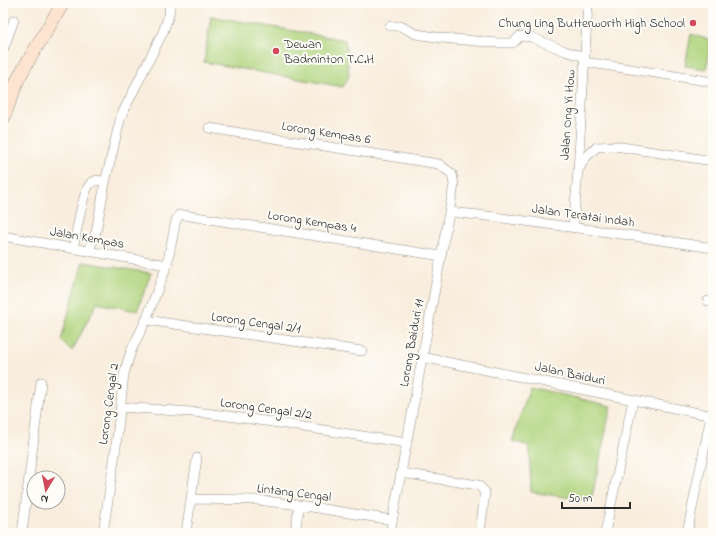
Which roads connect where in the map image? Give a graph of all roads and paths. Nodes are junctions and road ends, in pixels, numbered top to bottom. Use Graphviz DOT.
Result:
graph roads {
  1 [pos="63,3"];
  2 [pos="170,3"];
  3 [pos="588,3"];
  4 [pos="14,20"];
  5 [pos="390,26"];
  6 [pos="3,50"];
  7 [pos="585,59"];
  8 [pos="713,82"];
  9 [pos="3,119"];
  10 [pos="210,128"];
  11 [pos="713,161"];
  12 [pos="439,164"];
  13 [pos="578,171"];
  14 [pos="105,183"];
  15 [pos="449,212"];
  16 [pos="179,215"];
  17 [pos="573,228"];
  18 [pos="3,236"];
  19 [pos="73,248"];
  20 [pos="713,248"];
  21 [pos="89,251"];
  22 [pos="441,256"];
  23 [pos="167,265"];
  24 [pos="146,320"];
  25 [pos="362,351"];
  26 [pos="422,357"];
  27 [pos="41,382"];
  28 [pos="632,400"];
  29 [pos="120,406"];
  30 [pos="712,416"];
  31 [pos="407,443"];
  32 [pos="197,458"];
  33 [pos="401,473"];
  34 [pos="191,499"];
  35 [pos="299,505"];
  36 [pos="392,520"];
  37 [pos="22,533"];
  38 [pos="103,533"];
  39 [pos="186,533"];
  40 [pos="295,533"];
  41 [pos="390,533"];
  42 [pos="480,533"];
  43 [pos="605,533"];
  44 [pos="687,533"];
  1 -- 9 [label="main road"];
  2 -- 14 [label="street"];
  3 -- 7 [label="street, Jalan Ong Yi How"];
  4 -- 6 [label="street"];
  5 -- 7 [label="street"];
  7 -- 8 [label="street"];
  7 -- 13 [label="street, Jalan Ong Yi How"];
  10 -- 12 [label="street, Lorong Kempas 6"];
  11 -- 13 [label="street"];
  12 -- 15 [label="street, Lorong Baiduri 11"];
  13 -- 17 [label="street, Jalan Ong Yi How"];
  14 -- 19 [label="street"];
  14 -- 21 [label="street"];
  15 -- 17 [label="street, Jalan Teratai Indah"];
  15 -- 22 [label="street, Lorong Baiduri 11"];
  16 -- 22 [label="street, Lorong Kempas 4"];
  16 -- 23 [label="street, Lorong Cengal 2"];
  17 -- 20 [label="street, Jalan Teratai Indah"];
  18 -- 19 [label="street, Jalan Kempas"];
  19 -- 21 [label="street, Jalan Kempas"];
  21 -- 23 [label="street, Jalan Kempas"];
  22 -- 26 [label="street, Lorong Baiduri 11"];
  23 -- 24 [label="street, Lorong Cengal 2"];
  24 -- 25 [label="street, Lorong Cengal 2/1"];
  24 -- 29 [label="street, Lorong Cengal 2"];
  26 -- 28 [label="street, Jalan Baiduri"];
  26 -- 31 [label="street, Lorong Baiduri 11"];
  27 -- 37 [label="street"];
  28 -- 30 [label="street, Jalan Baiduri"];
  28 -- 43 [label="street"];
  29 -- 31 [label="street, Lorong Cengal 2/2"];
  29 -- 38 [label="street, Lorong Cengal 2"];
  30 -- 44 [label="street"];
  31 -- 33 [label="street, Lorong Baiduri 11"];
  32 -- 34 [label="street"];
  33 -- 36 [label="street, Lorong Baiduri 11"];
  33 -- 42 [label="street"];
  34 -- 35 [label="street, Lintang Cengal"];
  34 -- 39 [label="street"];
  35 -- 36 [label="street, Lintang Cengal"];
  35 -- 40 [label="street"];
  36 -- 41 [label="street, Lorong Baiduri 11"];
}
